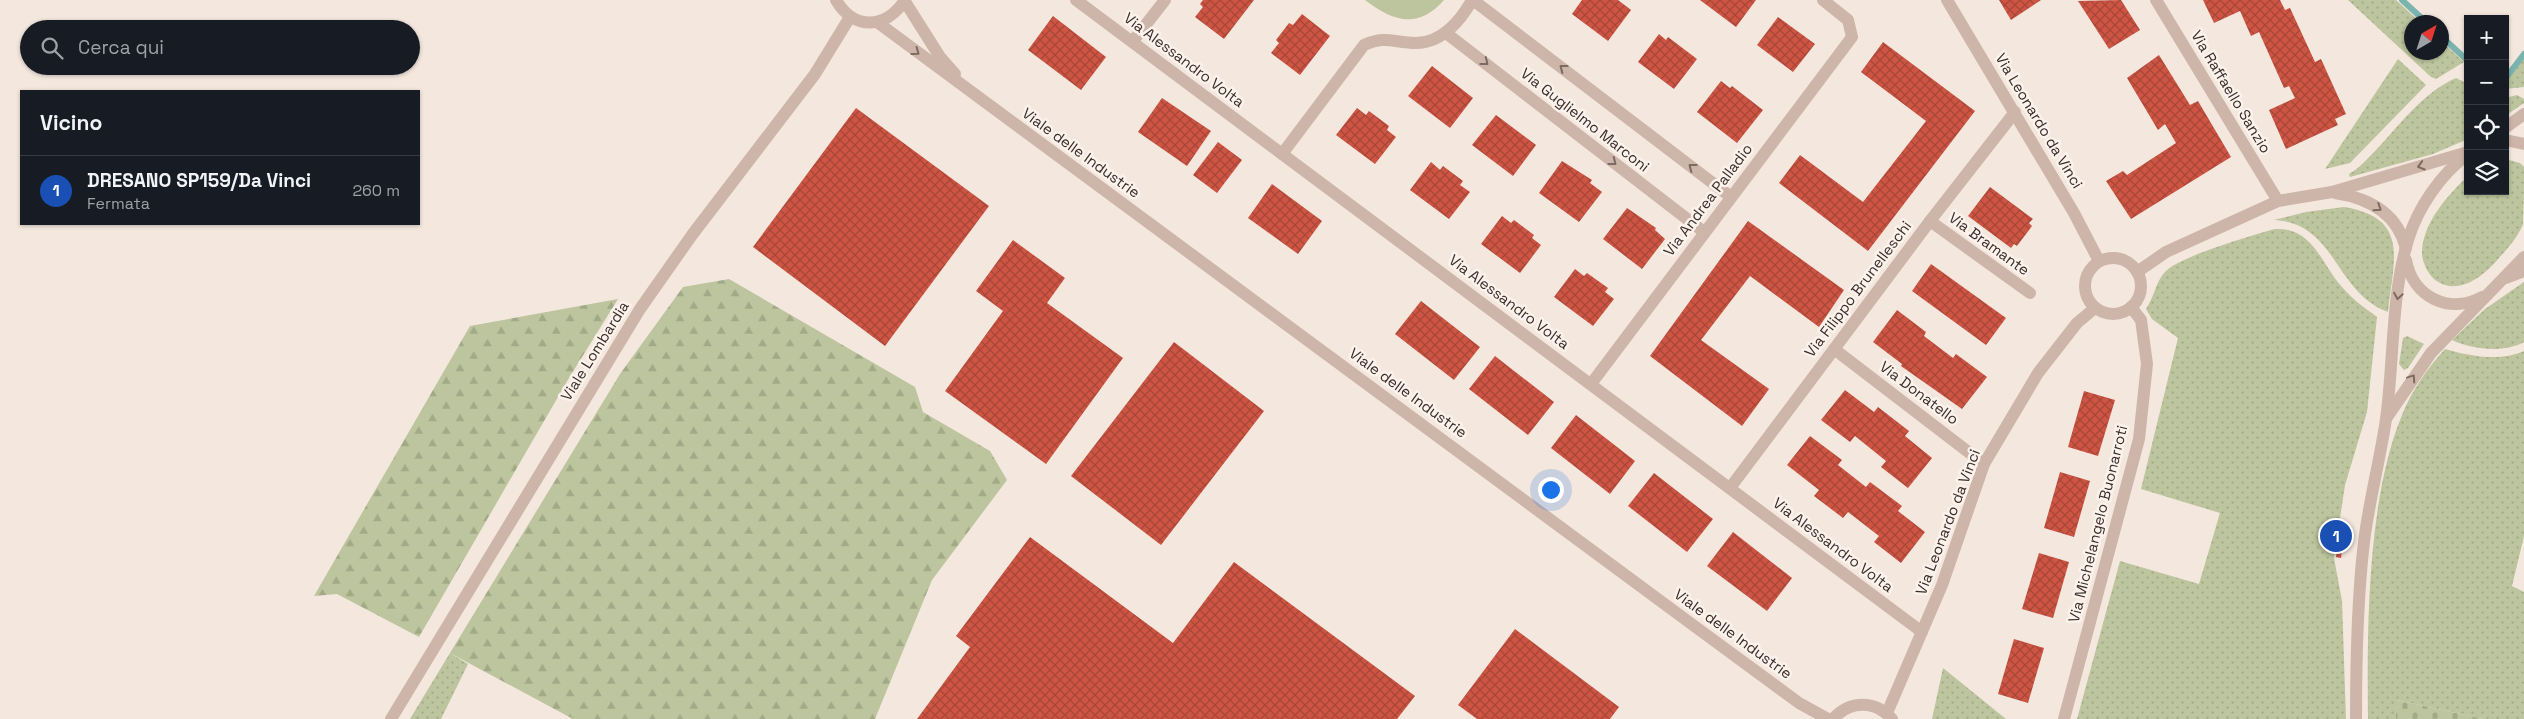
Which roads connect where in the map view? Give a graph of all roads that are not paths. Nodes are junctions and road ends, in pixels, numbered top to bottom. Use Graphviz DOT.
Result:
graph roads {
  1 [pos="836,0"];
  2 [pos="904,0"];
  3 [pos="1076,0"];
  4 [pos="1165,0"];
  5 [pos="1473,0"];
  6 [pos="1823,0"];
  7 [pos="1947,0"];
  8 [pos="2156,0"];
  9 [pos="850,17"];
  10 [pos="877,22"];
  11 [pos="1446,33"];
  12 [pos="1133,42"];
  13 [pos="970,91"];
  14 [pos="2015,112"];
  15 [pos="2524,114"];
  16 [pos="2509,125"];
  17 [pos="2509,141"];
  18 [pos="2524,144"];
  19 [pos="1282,154"];
  20 [pos="2464,154"];
  21 [pos="2464,157"];
  22 [pos="2332,192"];
  23 [pos="1731,196"];
  24 [pos="2278,201"];
  25 [pos="1930,221"];
  26 [pos="1704,232"];
  27 [pos="2406,248"];
  28 [pos="2524,257"];
  29 [pos="2100,261"];
  30 [pos="2524,271"];
  31 [pos="2137,272"];
  32 [pos="2506,278"];
  33 [pos="2496,287"];
  34 [pos="2030,292"];
  35 [pos="2132,307"];
  36 [pos="2095,308"];
  37 [pos="1834,349"];
  38 [pos="1591,384"];
  39 [pos="2386,419"];
  40 [pos="1984,464"];
  41 [pos="1730,488"];
  42 [pos="1922,632"];
  43 [pos="1890,716"];
  44 [pos="391,719"];
  45 [pos="1828,719"];
  46 [pos="1833,719"];
  47 [pos="2064,719"];
  48 [pos="2356,719"];
  1 -- 9 [label="street"];
  2 -- 10 [label="street"];
  2 -- 13 [label="street, Viale delle Industrie"];
  3 -- 12 [label="street, Via Alessandro Volta"];
  4 -- 12 [label="street"];
  5 -- 11 [label="street"];
  23 -- 5 [label="street, Via Guglielmo Marconi, one-way"];
  6 -- 23 [label="street, Via Andrea Palladio"];
  7 -- 14 [label="street, Via Leonardo da Vinci"];
  8 -- 24 [label="street, Via Raffaello Sanzio"];
  9 -- 10 [label="street"];
  9 -- 44 [label="street, Viale Lombardia"];
  10 -- 13 [label="street, Viale delle Industrie, one-way"];
  11 -- 19 [label="street"];
  11 -- 26 [label="street, Via Guglielmo Marconi, one-way"];
  12 -- 19 [label="street, Via Alessandro Volta"];
  13 -- 45 [label="street, Viale delle Industrie"];
  14 -- 25 [label="street, Via Filippo Brunelleschi"];
  14 -- 29 [label="street, Via Leonardo da Vinci"];
  15 -- 16 [label="street"];
  17 -- 18 [label="street"];
  19 -- 38 [label="street, Via Alessandro Volta"];
  20 -- 22 [label="street, one-way"];
  21 -- 27 [label="street"];
  22 -- 24 [label="street"];
  22 -- 27 [label="street, one-way"];
  23 -- 26 [label="street, Via Andrea Palladio"];
  24 -- 31 [label="street"];
  25 -- 34 [label="street, Via Bramante"];
  25 -- 37 [label="street, Via Filippo Brunelleschi"];
  26 -- 38 [label="street, Via Andrea Palladio"];
  27 -- 33 [label="street"];
  27 -- 39 [label="street, one-way"];
  28 -- 32 [label="street"];
  29 -- 31 [label="street"];
  29 -- 36 [label="street"];
  30 -- 32 [label="street"];
  31 -- 35 [label="street"];
  32 -- 33 [label="street"];
  39 -- 33 [label="street, one-way"];
  35 -- 36 [label="street"];
  35 -- 47 [label="street, Via Michelangelo Buonarroti"];
  36 -- 40 [label="street, Via Leonardo da Vinci"];
  37 -- 40 [label="street, Via Donatello"];
  37 -- 41 [label="street, Via Filippo Brunelleschi"];
  38 -- 41 [label="street, Via Alessandro Volta"];
  39 -- 48 [label="street"];
  40 -- 42 [label="street, Via Leonardo da Vinci"];
  41 -- 42 [label="street, Via Alessandro Volta"];
  42 -- 43 [label="street, Via Leonardo da Vinci"];
  43 -- 46 [label="street"];
}
